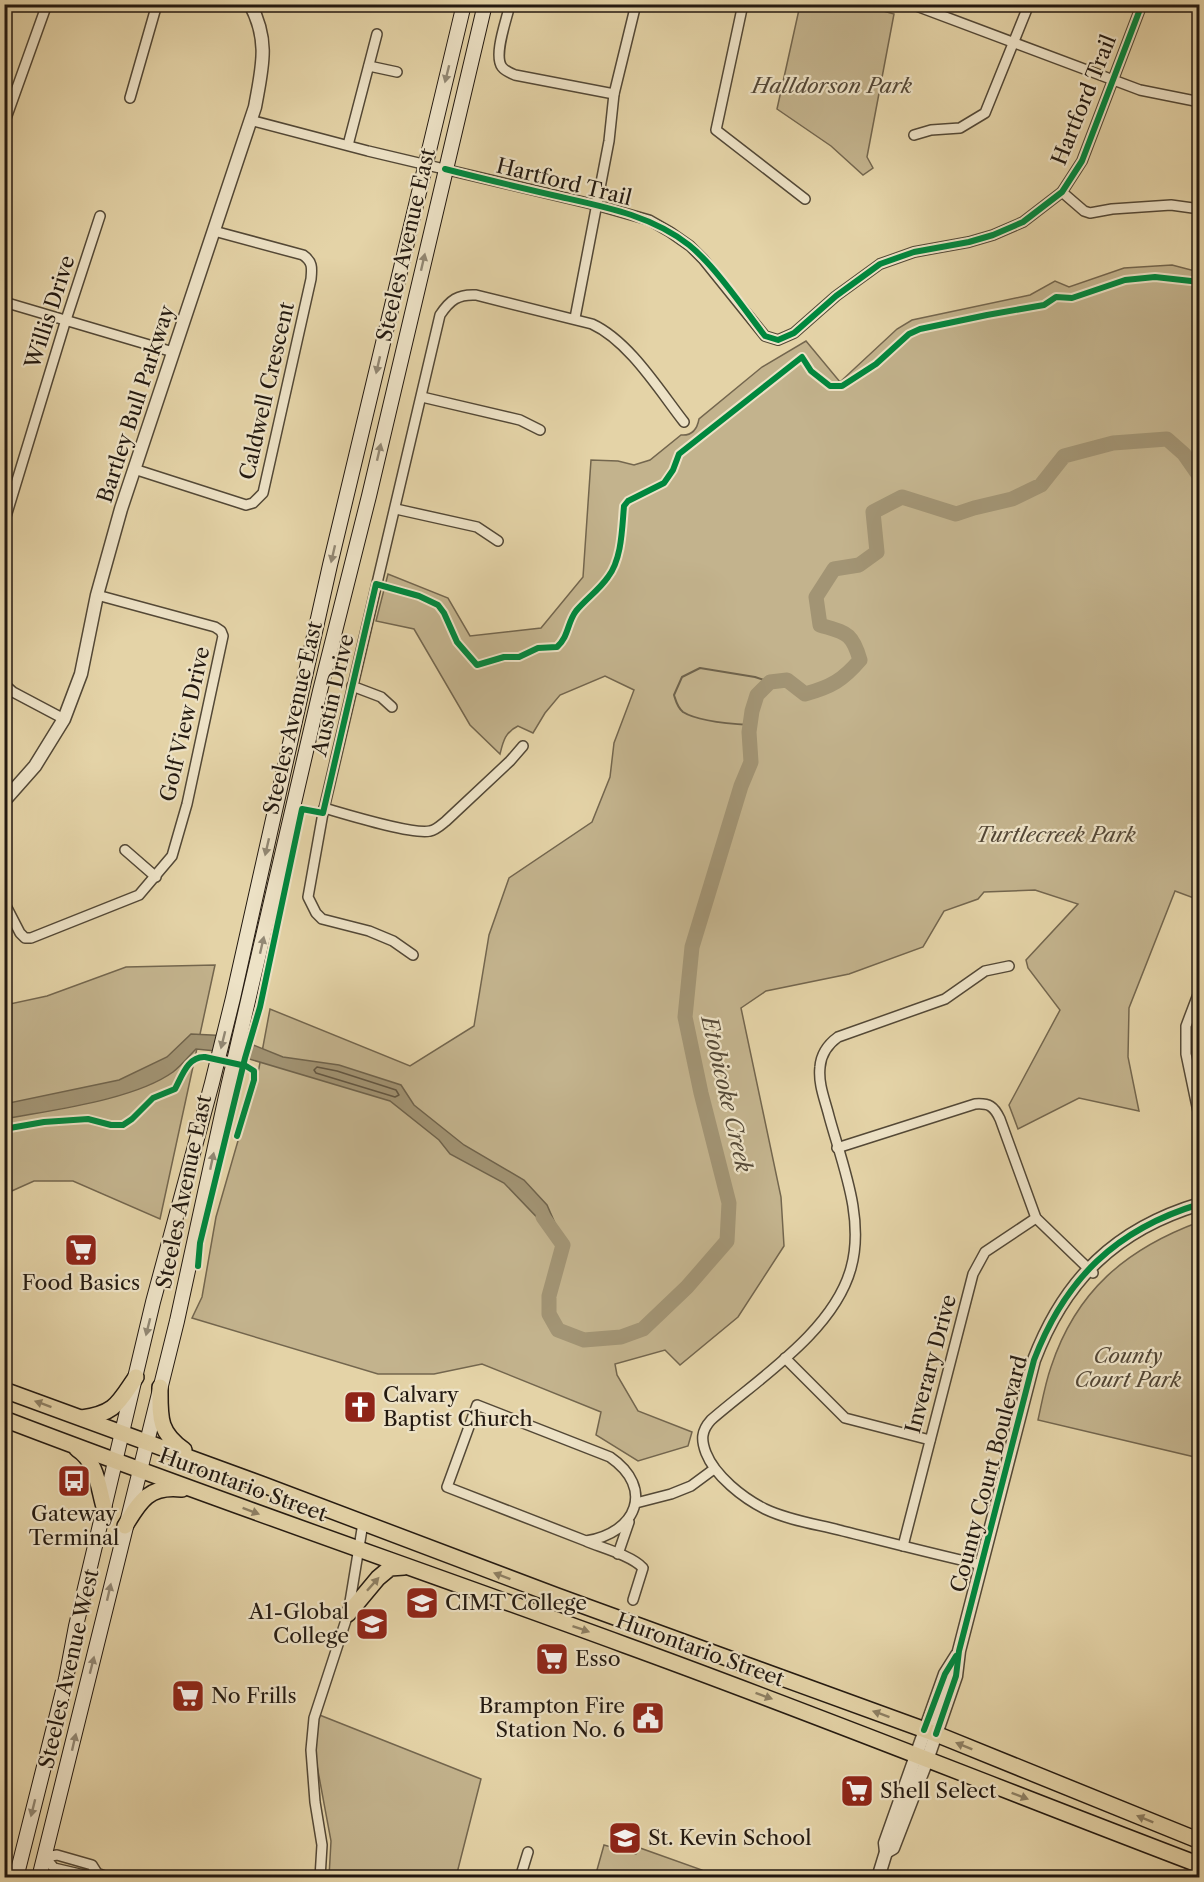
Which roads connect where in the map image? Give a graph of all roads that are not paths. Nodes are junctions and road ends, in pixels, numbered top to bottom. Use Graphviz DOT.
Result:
graph roads {
  1 [pos="47,4"];
  2 [pos="157,4"];
  3 [pos="250,4"];
  4 [pos="464,4"];
  5 [pos="485,4"];
  6 [pos="510,4"];
  7 [pos="636,4"];
  8 [pos="743,4"];
  9 [pos="1029,4"];
  10 [pos="1142,4"];
  11 [pos="914,5"];
  12 [pos="377,34"];
  13 [pos="1014,44"];
  14 [pos="369,66"];
  15 [pos="397,72"];
  16 [pos="1112,81"];
  17 [pos="614,94"];
  18 [pos="130,98"];
  19 [pos="1200,102"];
  20 [pos="250,120"];
  21 [pos="4,124"];
  22 [pos="914,135"];
  23 [pos="348,145"];
  24 [pos="426,165"];
  25 [pos="445,170"];
  26 [pos="1062,192"];
  27 [pos="805,199"];
  28 [pos="596,205"];
  29 [pos="1200,209"];
  30 [pos="100,216"];
  31 [pos="214,231"];
  32 [pos="4,302"];
  33 [pos="575,318"];
  34 [pos="66,319"];
  35 [pos="173,352"];
  36 [pos="422,397"];
  37 [pos="684,423"];
  38 [pos="540,430"];
  39 [pos="135,469"];
  40 [pos="396,509"];
  41 [pos="4,523"];
  42 [pos="498,541"];
  43 [pos="97,595"];
  44 [pos="4,684"];
  45 [pos="352,686"];
  46 [pos="392,706"];
  47 [pos="64,719"];
  48 [pos="523,746"];
  49 [pos="4,801"];
  50 [pos="324,808"];
  51 [pos="125,850"];
  52 [pos="156,877"];
  53 [pos="4,902"];
  54 [pos="413,955"];
  55 [pos="1010,966"];
  56 [pos="1200,989"];
  57 [pos="1200,1121"];
  58 [pos="837,1148"];
  59 [pos="1200,1204"];
  60 [pos="1036,1218"];
  61 [pos="1090,1270"];
  62 [pos="785,1358"];
  63 [pos="135,1377"];
  64 [pos="160,1387"];
  65 [pos="4,1390"];
  66 [pos="82,1418"];
  67 [pos="4,1419"];
  68 [pos="122,1433"];
  69 [pos="930,1440"];
  70 [pos="147,1442"];
  71 [pos="70,1444"];
  72 [pos="116,1460"];
  73 [pos="202,1462"];
  74 [pos="140,1469"];
  75 [pos="714,1469"];
  76 [pos="196,1490"];
  77 [pos="636,1503"];
  78 [pos="104,1507"];
  79 [pos="631,1514"];
  80 [pos="363,1523"];
  81 [pos="125,1526"];
  82 [pos="586,1541"];
  83 [pos="903,1546"];
  84 [pos="360,1550"];
  85 [pos="618,1554"];
  86 [pos="982,1566"];
  87 [pos="407,1567"];
  88 [pos="633,1600"];
  89 [pos="348,1614"];
  90 [pos="67,1670"];
  91 [pos="82,1706"];
  92 [pos="930,1732"];
  93 [pos="921,1758"];
  94 [pos="1198,1840"];
  95 [pos="22,1852"];
  96 [pos="528,1852"];
  97 [pos="45,1857"];
  98 [pos="1195,1863"];
  99 [pos="16,1878"];
  100 [pos="39,1878"];
  101 [pos="110,1878"];
  102 [pos="320,1878"];
  103 [pos="520,1878"];
  104 [pos="878,1878"];
  1 -- 21 [label="street"];
  2 -- 18 [label="street"];
  3 -- 20 [label="street, Bartley Bull Parkway"];
  4 -- 24 [label="main road, Steeles Avenue East, one-way"];
  5 -- 25 [label="main road, Steeles Avenue East"];
  6 -- 17 [label="street"];
  7 -- 17 [label="street"];
  8 -- 27 [label="street"];
  9 -- 13 [label="street"];
  10 -- 16 [label="street, Hartford Trail"];
  11 -- 13 [label="street"];
  12 -- 14 [label="street"];
  13 -- 16 [label="street"];
  13 -- 22 [label="street"];
  14 -- 15 [label="street"];
  14 -- 23 [label="street"];
  16 -- 19 [label="street"];
  16 -- 26 [label="street, Hartford Trail"];
  17 -- 28 [label="street"];
  20 -- 23 [label="street, Hartford Trail"];
  20 -- 31 [label="street, Bartley Bull Parkway"];
  23 -- 24 [label="street, Hartford Trail"];
  24 -- 25 [label="street, Hartford Trail"];
  24 -- 63 [label="main road, Steeles Avenue East, one-way"];
  25 -- 28 [label="street, Hartford Trail"];
  64 -- 25 [label="main road, Steeles Avenue East, one-way"];
  26 -- 28 [label="street, Hartford Trail"];
  26 -- 29 [label="street"];
  28 -- 33 [label="street"];
  30 -- 34 [label="street, Willis Drive"];
  31 -- 35 [label="street, Bartley Bull Parkway"];
  31 -- 39 [label="street, Caldwell Crescent"];
  32 -- 34 [label="street"];
  33 -- 36 [label="street, Austin Drive"];
  33 -- 37 [label="street, Austin Drive"];
  34 -- 35 [label="street"];
  34 -- 41 [label="street, Willis Drive"];
  35 -- 39 [label="street, Bartley Bull Parkway"];
  36 -- 38 [label="street"];
  36 -- 40 [label="street, Austin Drive"];
  39 -- 43 [label="street, Bartley Bull Parkway"];
  40 -- 42 [label="street"];
  40 -- 45 [label="street, Austin Drive"];
  43 -- 47 [label="street, Bartley Bull Parkway"];
  43 -- 52 [label="street, Golf View Drive"];
  44 -- 47 [label="street"];
  45 -- 46 [label="street"];
  45 -- 50 [label="street, Austin Drive"];
  47 -- 49 [label="street, Bartley Bull Parkway"];
  48 -- 50 [label="street"];
  50 -- 54 [label="street, Austin Drive"];
  51 -- 52 [label="street"];
  52 -- 53 [label="street, Golf View Drive"];
  55 -- 58 [label="street"];
  56 -- 57 [label="street"];
  58 -- 60 [label="street"];
  58 -- 62 [label="street"];
  59 -- 61 [label="street, County Court Boulevard"];
  60 -- 61 [label="street"];
  60 -- 69 [label="street, Inverary Drive"];
  61 -- 86 [label="street, County Court Boulevard"];
  62 -- 69 [label="street"];
  62 -- 75 [label="street"];
  63 -- 66 [label="main road"];
  63 -- 68 [label="main road, Steeles Avenue East"];
  64 -- 70 [label="main road, Steeles Avenue East"];
  64 -- 73 [label="main road"];
  66 -- 65 [label="main road, Hurontario Street, one-way"];
  66 -- 68 [label="main road, Hurontario Street"];
  67 -- 71 [label="main road, Hurontario Street"];
  68 -- 70 [label="main road, Hurontario Street"];
  68 -- 72 [label="main road, Steeles Avenue East"];
  69 -- 83 [label="street, Inverary Drive"];
  70 -- 73 [label="main road, Hurontario Street"];
  70 -- 74 [label="main road, Steeles Avenue East"];
  71 -- 72 [label="main road, Hurontario Street"];
  71 -- 78 [label="main road"];
  72 -- 74 [label="main road, Hurontario Street"];
  72 -- 78 [label="main road, Steeles Avenue West"];
  73 -- 80 [label="main road, Hurontario Street"];
  74 -- 76 [label="main road, Hurontario Street"];
  74 -- 81 [label="main road, Steeles Avenue West"];
  75 -- 77 [label="street"];
  75 -- 83 [label="street"];
  76 -- 81 [label="main road"];
  76 -- 84 [label="main road, Hurontario Street, one-way"];
  77 -- 79 [label="street"];
  77 -- 82 [label="street"];
  78 -- 90 [label="main road, Steeles Avenue West"];
  79 -- 82 [label="street"];
  79 -- 85 [label="street"];
  80 -- 84 [label="street"];
  92 -- 80 [label="main road, Hurontario Street, one-way"];
  91 -- 81 [label="main road, Steeles Avenue West, one-way"];
  82 -- 85 [label="street"];
  83 -- 86 [label="street"];
  84 -- 87 [label="main road, Hurontario Street"];
  84 -- 89 [label="street"];
  85 -- 88 [label="street"];
  86 -- 92 [label="street, County Court Boulevard"];
  89 -- 87 [label="main road, one-way"];
  87 -- 93 [label="main road, Hurontario Street, one-way"];
  89 -- 102 [label="street"];
  90 -- 91 [label="main road"];
  90 -- 95 [label="main road, Steeles Avenue West, one-way"];
  97 -- 91 [label="main road, Steeles Avenue West, one-way"];
  92 -- 93 [label="street, County Court Boulevard"];
  94 -- 92 [label="main road, Hurontario Street, one-way"];
  93 -- 98 [label="main road, Hurontario Street, one-way"];
  93 -- 104 [label="street, County Court Boulevard"];
  94 -- 98 [label="main road"];
  95 -- 97 [label="main road"];
  95 -- 99 [label="main road, Steeles Avenue West"];
  96 -- 103 [label="street"];
  97 -- 100 [label="main road, Steeles Avenue West"];
  97 -- 101 [label="street"];
}
